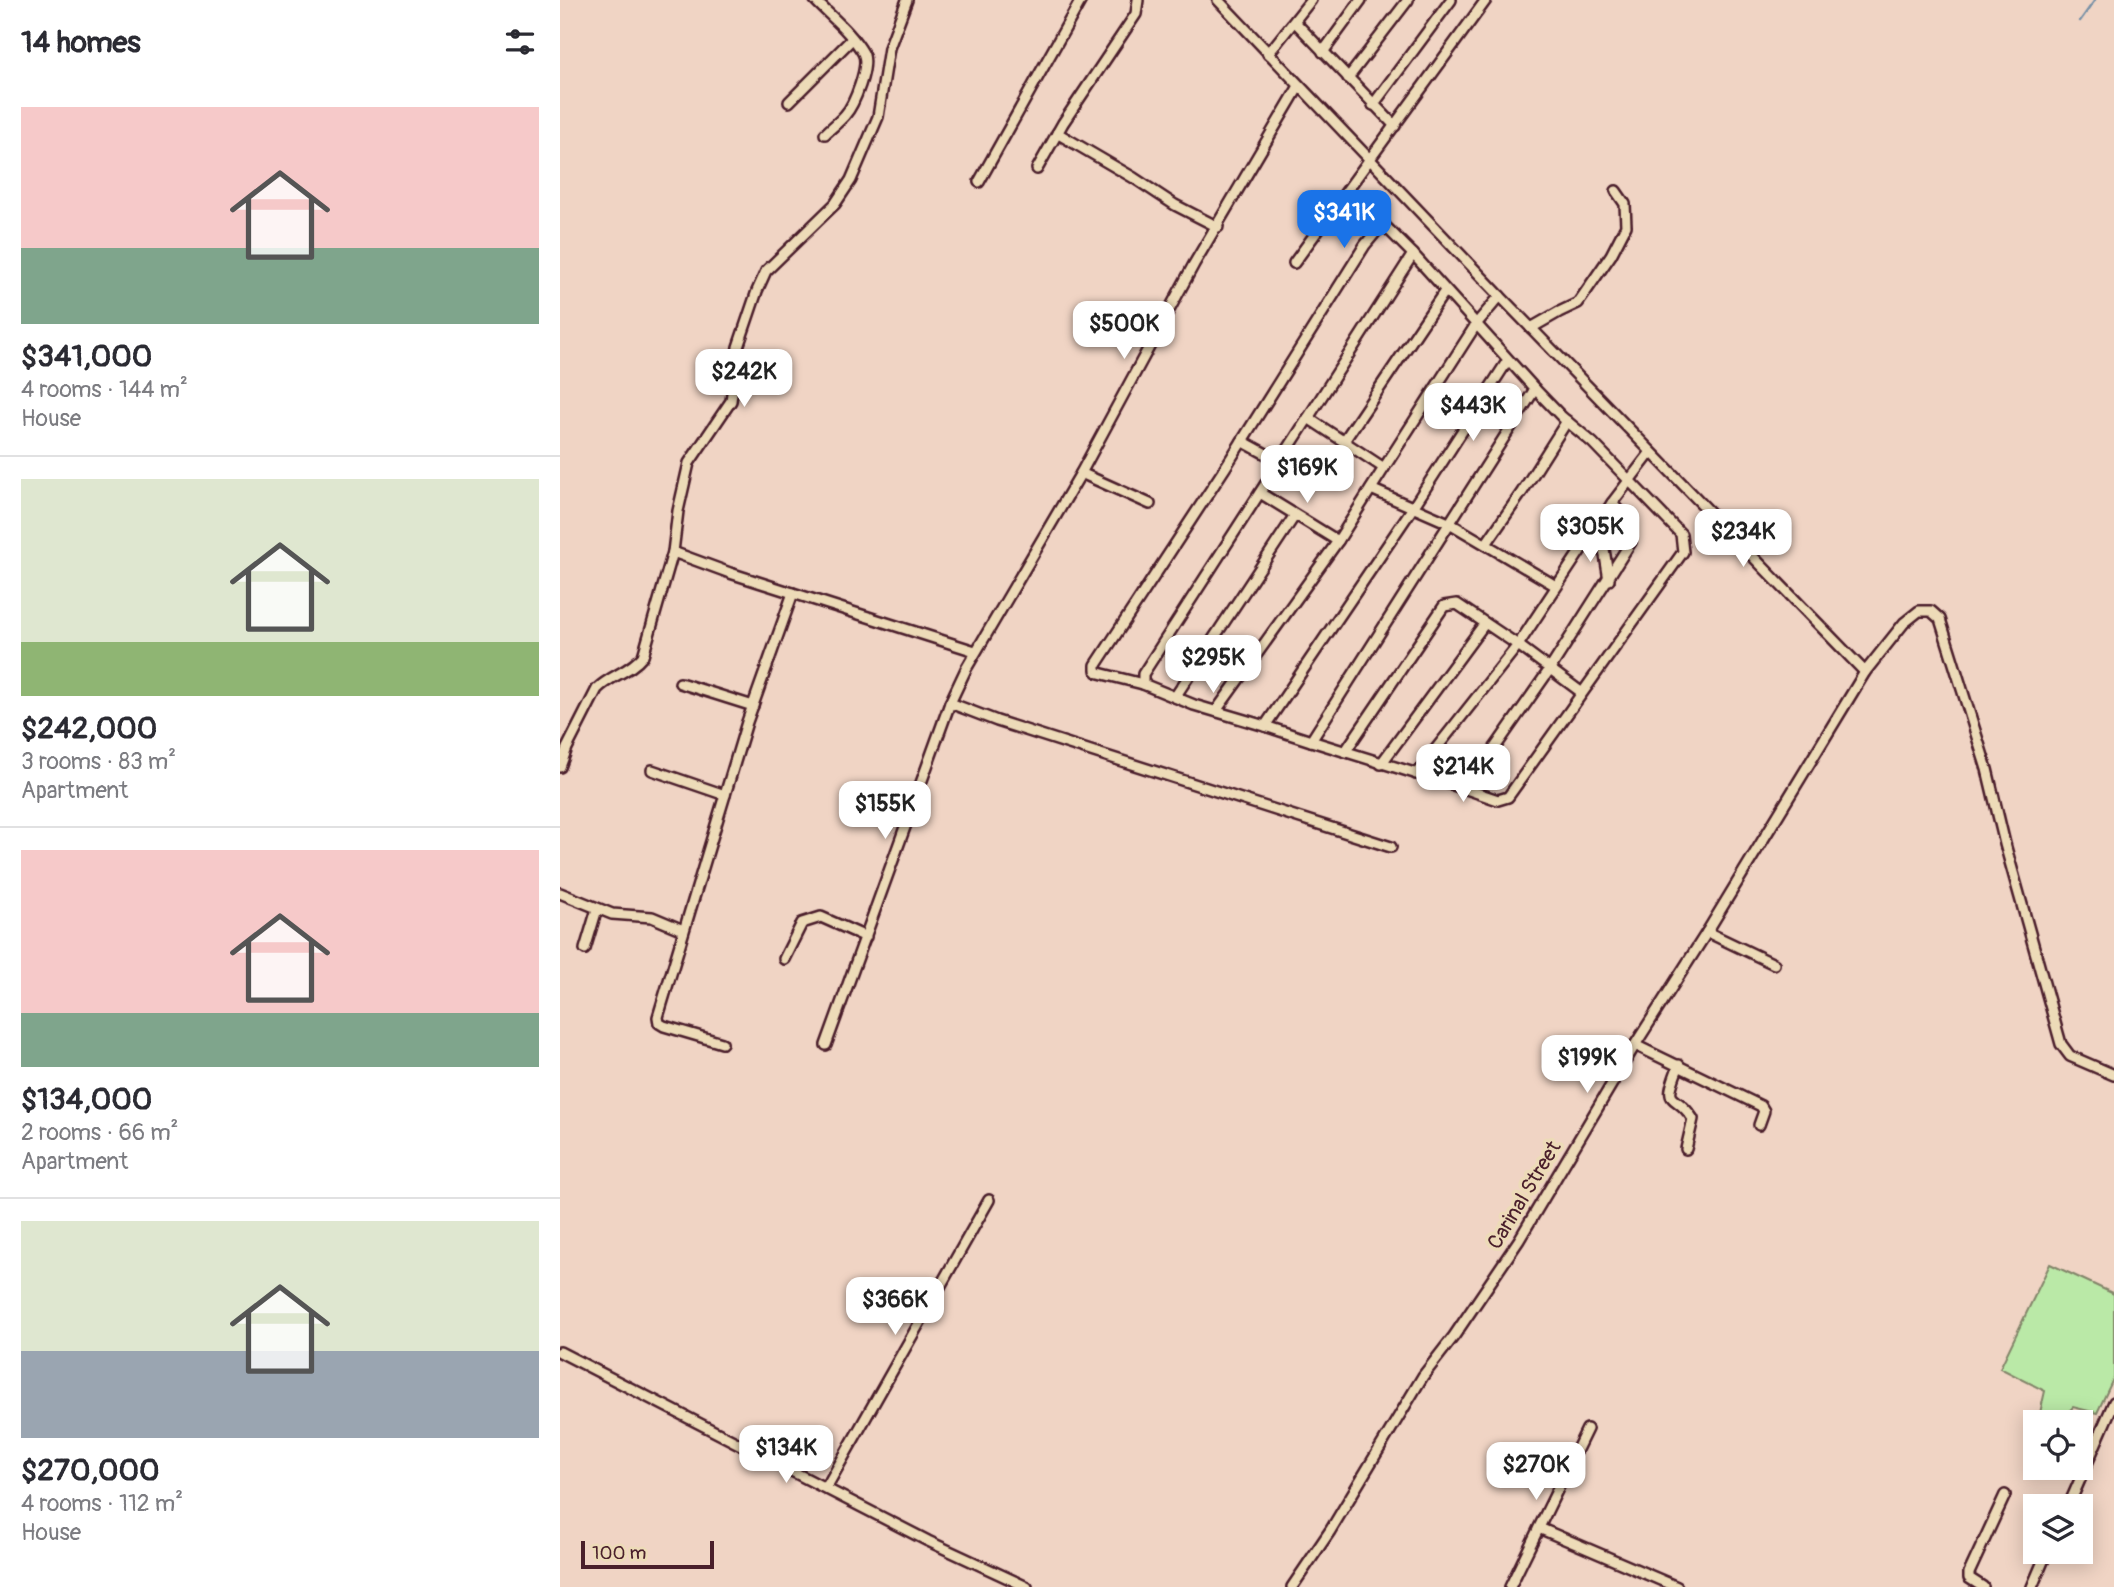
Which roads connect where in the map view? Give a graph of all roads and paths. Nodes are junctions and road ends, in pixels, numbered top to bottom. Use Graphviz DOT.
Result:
graph roads {
  1 [pos="815,0"];
  2 [pos="907,0"];
  3 [pos="1081,0"];
  4 [pos="1138,0"];
  5 [pos="1217,0"];
  6 [pos="1311,0"];
  7 [pos="1361,0"];
  8 [pos="1408,0"];
  9 [pos="1451,0"];
  10 [pos="1486,0"];
  11 [pos="1295,22"];
  12 [pos="852,39"];
  13 [pos="1323,52"];
  14 [pos="1268,54"];
  15 [pos="1348,79"];
  16 [pos="1299,86"];
  17 [pos="789,102"];
  18 [pos="1373,104"];
  19 [pos="1395,127"];
  20 [pos="1057,133"];
  21 [pos="825,134"];
  22 [pos="1370,159"];
  23 [pos="1037,169"];
  24 [pos="979,182"];
  25 [pos="1616,191"];
  26 [pos="1218,227"];
  27 [pos="1413,254"];
  28 [pos="1294,263"];
  29 [pos="1446,291"];
  30 [pos="1500,296"];
  31 [pos="1477,323"];
  32 [pos="1531,328"];
  33 [pos="1508,360"];
  34 [pos="1535,389"];
  35 [pos="1308,418"];
  36 [pos="1567,421"];
  37 [pos="1242,441"];
  38 [pos="1344,441"];
  39 [pos="1650,452"];
  40 [pos="1279,461"];
  41 [pos="1384,468"];
  42 [pos="1081,474"];
  43 [pos="1629,480"];
  44 [pos="1371,489"];
  45 [pos="1260,493"];
  46 [pos="1612,503"];
  47 [pos="1150,504"];
  48 [pos="1412,509"];
  49 [pos="1295,516"];
  50 [pos="1451,524"];
  51 [pos="1593,534"];
  52 [pos="1338,541"];
  53 [pos="1486,544"];
  54 [pos="673,552"];
  55 [pos="1609,580"];
  56 [pos="1556,586"];
  57 [pos="793,593"];
  58 [pos="1485,623"];
  59 [pos="1518,645"];
  60 [pos="975,651"];
  61 [pos="1550,669"];
  62 [pos="1865,671"];
  63 [pos="681,683"];
  64 [pos="1143,684"];
  65 [pos="1581,692"];
  66 [pos="1175,697"];
  67 [pos="950,703"];
  68 [pos="753,706"];
  69 [pos="1216,711"];
  70 [pos="1265,726"];
  71 [pos="1311,741"];
  72 [pos="1345,752"];
  73 [pos="1381,764"];
  74 [pos="560,767"];
  75 [pos="652,770"];
  76 [pos="1416,775"];
  77 [pos="1466,789"];
  78 [pos="724,795"];
  79 [pos="1391,846"];
  80 [pos="560,893"];
  81 [pos="597,909"];
  82 [pos="683,930"];
  83 [pos="1707,932"];
  84 [pos="866,937"];
  85 [pos="585,949"];
  86 [pos="784,959"];
  87 [pos="1774,964"];
  88 [pos="722,1043"];
  89 [pos="826,1045"];
  90 [pos="1635,1045"];
  91 [pos="1679,1065"];
  92 [pos="2114,1075"];
  93 [pos="1759,1125"];
  94 [pos="1686,1149"];
  95 [pos="989,1200"];
  96 [pos="560,1352"];
  97 [pos="2114,1402"];
  98 [pos="1587,1429"];
  99 [pos="826,1488"];
  100 [pos="2073,1494"];
  101 [pos="2005,1495"];
  102 [pos="1539,1528"];
  103 [pos="2042,1564"];
  104 [pos="1014,1584"];
  105 [pos="1027,1587"];
  106 [pos="1292,1587"];
  107 [pos="1510,1587"];
  108 [pos="1677,1587"];
  109 [pos="1983,1587"];
  110 [pos="2032,1587"];
  1 -- 12 [label="street"];
  2 -- 54 [label="street"];
  3 -- 24 [label="street"];
  4 -- 20 [label="street"];
  5 -- 14 [label="street"];
  6 -- 11 [label="street"];
  7 -- 13 [label="street"];
  8 -- 15 [label="street"];
  9 -- 18 [label="street"];
  10 -- 19 [label="street"];
  11 -- 13 [label="street"];
  11 -- 14 [label="street"];
  12 -- 17 [label="street"];
  12 -- 21 [label="street"];
  13 -- 15 [label="street"];
  14 -- 16 [label="street"];
  15 -- 18 [label="street"];
  16 -- 22 [label="street"];
  16 -- 26 [label="street"];
  18 -- 19 [label="street"];
  19 -- 22 [label="street"];
  20 -- 23 [label="street"];
  20 -- 26 [label="street"];
  22 -- 28 [label="street"];
  22 -- 30 [label="street"];
  25 -- 32 [label="street"];
  26 -- 42 [label="street"];
  27 -- 29 [label="street"];
  27 -- 35 [label="street"];
  27 -- 37 [label="street"];
  29 -- 31 [label="street"];
  29 -- 38 [label="street"];
  30 -- 31 [label="street"];
  30 -- 32 [label="street"];
  31 -- 33 [label="street"];
  31 -- 41 [label="street"];
  32 -- 39 [label="street"];
  33 -- 34 [label="street"];
  33 -- 48 [label="street"];
  34 -- 36 [label="street"];
  34 -- 50 [label="street"];
  35 -- 38 [label="street"];
  35 -- 40 [label="street"];
  36 -- 43 [label="street"];
  36 -- 53 [label="street"];
  37 -- 40 [label="street"];
  37 -- 64 [label="street"];
  38 -- 41 [label="street"];
  39 -- 43 [label="street"];
  39 -- 62 [label="street"];
  40 -- 45 [label="street"];
  41 -- 44 [label="street"];
  42 -- 47 [label="street"];
  42 -- 60 [label="street"];
  43 -- 46 [label="street"];
  43 -- 65 [label="street"];
  44 -- 48 [label="street"];
  44 -- 52 [label="street"];
  45 -- 49 [label="street"];
  45 -- 64 [label="street"];
  46 -- 51 [label="street"];
  46 -- 55 [label="street"];
  48 -- 50 [label="street"];
  48 -- 70 [label="street"];
  49 -- 52 [label="street"];
  49 -- 66 [label="street"];
  50 -- 53 [label="street"];
  50 -- 71 [label="street"];
  51 -- 55 [label="street"];
  51 -- 56 [label="street"];
  52 -- 69 [label="street"];
  53 -- 56 [label="street"];
  54 -- 57 [label="street"];
  54 -- 74 [label="street"];
  55 -- 61 [label="street"];
  56 -- 59 [label="street"];
  57 -- 60 [label="street"];
  57 -- 68 [label="street"];
  58 -- 59 [label="street"];
  58 -- 72 [label="street"];
  58 -- 73 [label="street"];
  59 -- 61 [label="street"];
  59 -- 76 [label="street"];
  60 -- 67 [label="street"];
  61 -- 65 [label="street"];
  61 -- 77 [label="street"];
  62 -- 83 [label="street, Carinal Street"];
  62 -- 92 [label="street, Carinal Street"];
  63 -- 68 [label="street"];
  64 -- 66 [label="street"];
  65 -- 77 [label="street"];
  66 -- 69 [label="street"];
  67 -- 79 [label="street"];
  67 -- 84 [label="street"];
  68 -- 78 [label="street"];
  69 -- 70 [label="street"];
  70 -- 71 [label="street"];
  71 -- 72 [label="street"];
  72 -- 73 [label="street"];
  73 -- 76 [label="street"];
  75 -- 78 [label="street"];
  76 -- 77 [label="street"];
  78 -- 82 [label="street"];
  80 -- 81 [label="street"];
  81 -- 82 [label="street"];
  81 -- 85 [label="street"];
  82 -- 88 [label="street"];
  83 -- 87 [label="street"];
  83 -- 90 [label="street, Carinal Street"];
  84 -- 86 [label="street"];
  84 -- 89 [label="street"];
  90 -- 91 [label="street"];
  90 -- 106 [label="street, Carinal Street"];
  91 -- 93 [label="street"];
  91 -- 94 [label="street"];
  95 -- 99 [label="street"];
  96 -- 99 [label="street"];
  97 -- 100 [label="street"];
  98 -- 102 [label="street"];
  99 -- 104 [label="street"];
  101 -- 109 [label="street"];
  102 -- 107 [label="street"];
  102 -- 108 [label="street"];
  103 -- 110 [label="street"];
  104 -- 105 [label="street"];
}
